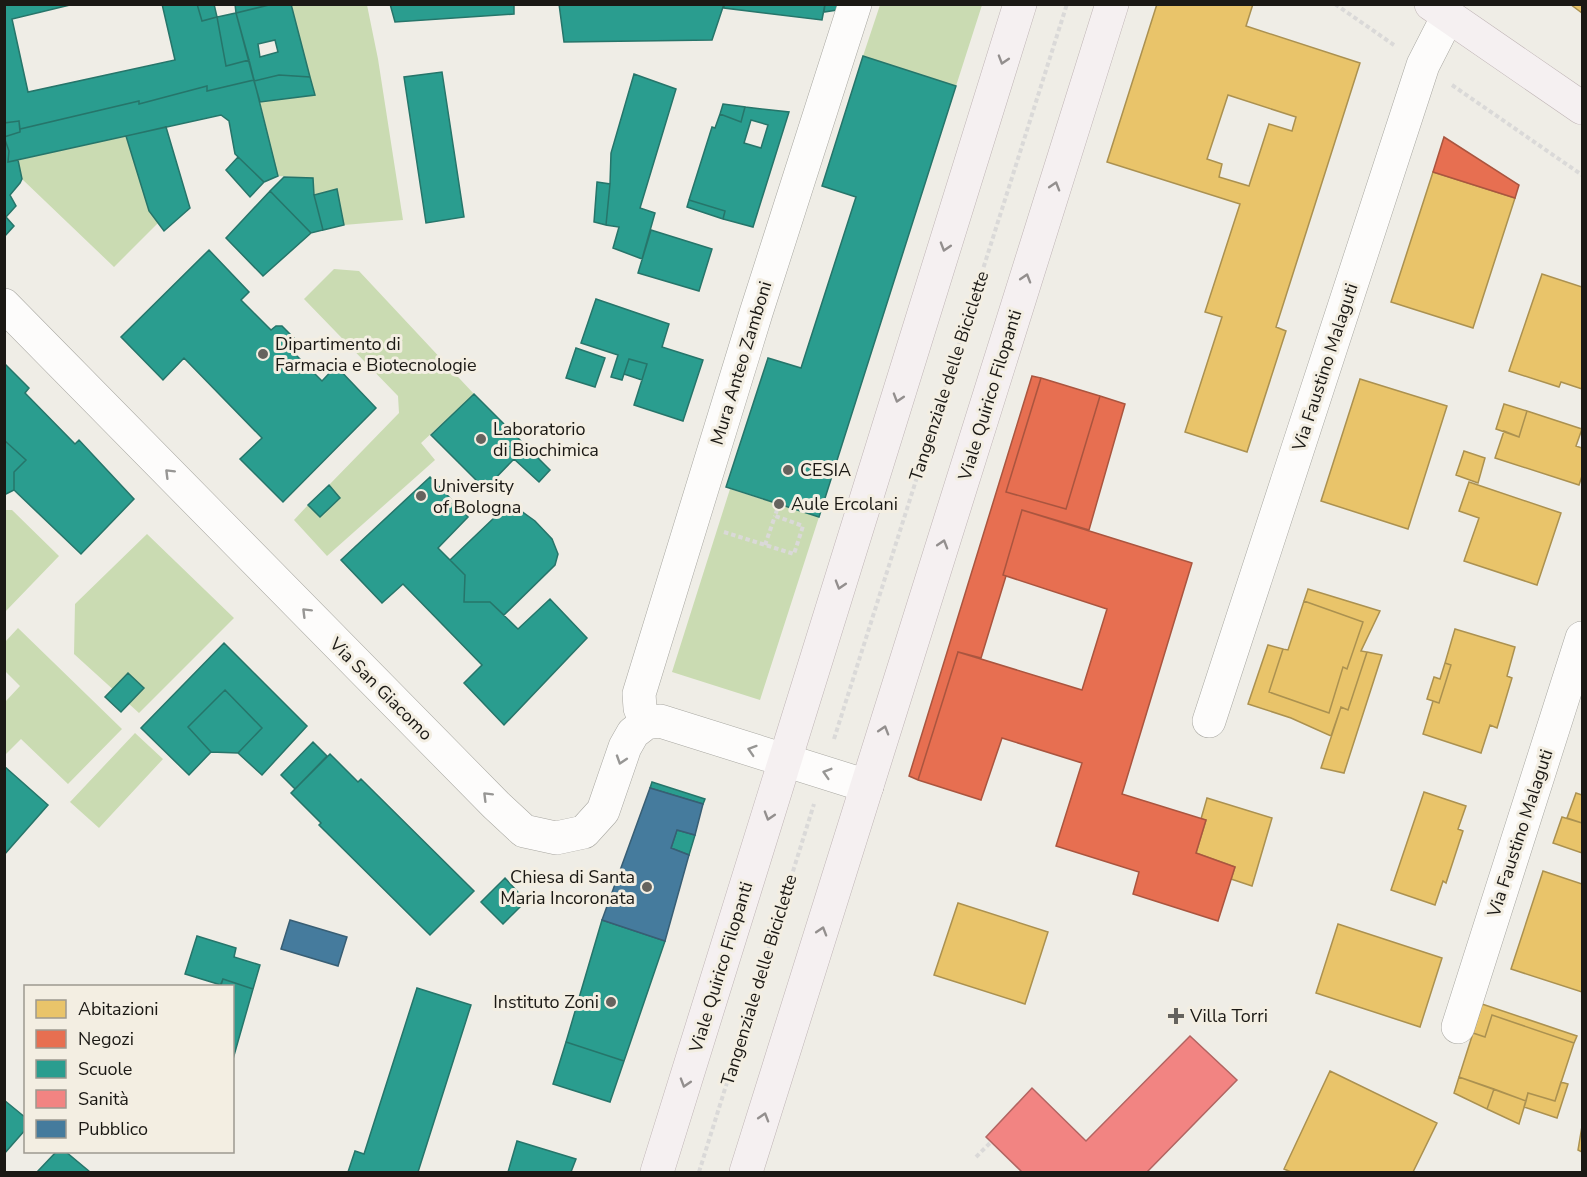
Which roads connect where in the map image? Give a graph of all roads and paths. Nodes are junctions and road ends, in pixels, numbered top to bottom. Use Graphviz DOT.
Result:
graph roads {
  1 [pos="855,4"];
  2 [pos="1020,4"];
  3 [pos="1066,4"];
  4 [pos="1112,4"];
  5 [pos="1335,4"];
  6 [pos="1439,10"];
  7 [pos="1423,65"];
  8 [pos="1582,108"];
  9 [pos="1582,175"];
  10 [pos="4,306"];
  11 [pos="778,504"];
  12 [pos="775,516"];
  13 [pos="692,522"];
  14 [pos="765,545"];
  15 [pos="1582,638"];
  16 [pos="1209,721"];
  17 [pos="646,723"];
  18 [pos="832,748"];
  19 [pos="786,761"];
  20 [pos="867,786"];
  21 [pos="816,799"];
  22 [pos="1458,1027"];
  23 [pos="992,1142"];
  24 [pos="976,1156"];
  25 [pos="657,1173"];
  26 [pos="699,1173"];
  27 [pos="747,1173"];
  1 -- 13 [label="street, Mura Anteo Zamboni"];
  2 -- 19 [label="main road, Viale Quirico Filopanti, one-way"];
  3 -- 18 [label="path, Tangenziale delle Biciclette"];
  20 -- 4 [label="main road, Viale Quirico Filopanti, one-way"];
  5 -- 7 [label="path"];
  6 -- 7 [label="street, Via Faustino Malaguti"];
  6 -- 8 [label="main road, Via Faustino Malaguti"];
  7 -- 9 [label="path"];
  7 -- 16 [label="street, Via Faustino Malaguti"];
  17 -- 10 [label="street, Via San Giacomo, one-way"];
  11 -- 12 [label="path"];
  12 -- 14 [label="path"];
  12 -- 14 [label="path"];
  13 -- 14 [label="path"];
  13 -- 17 [label="street, Mura Anteo Zamboni"];
  15 -- 22 [label="street, Via Faustino Malaguti"];
  19 -- 17 [label="street, one-way"];
  20 -- 19 [label="street, one-way"];
  19 -- 25 [label="main road, Viale Quirico Filopanti, one-way"];
  27 -- 20 [label="main road, Viale Quirico Filopanti, one-way"];
  21 -- 26 [label="path, Tangenziale delle Biciclette"];
  23 -- 24 [label="path"];
}
